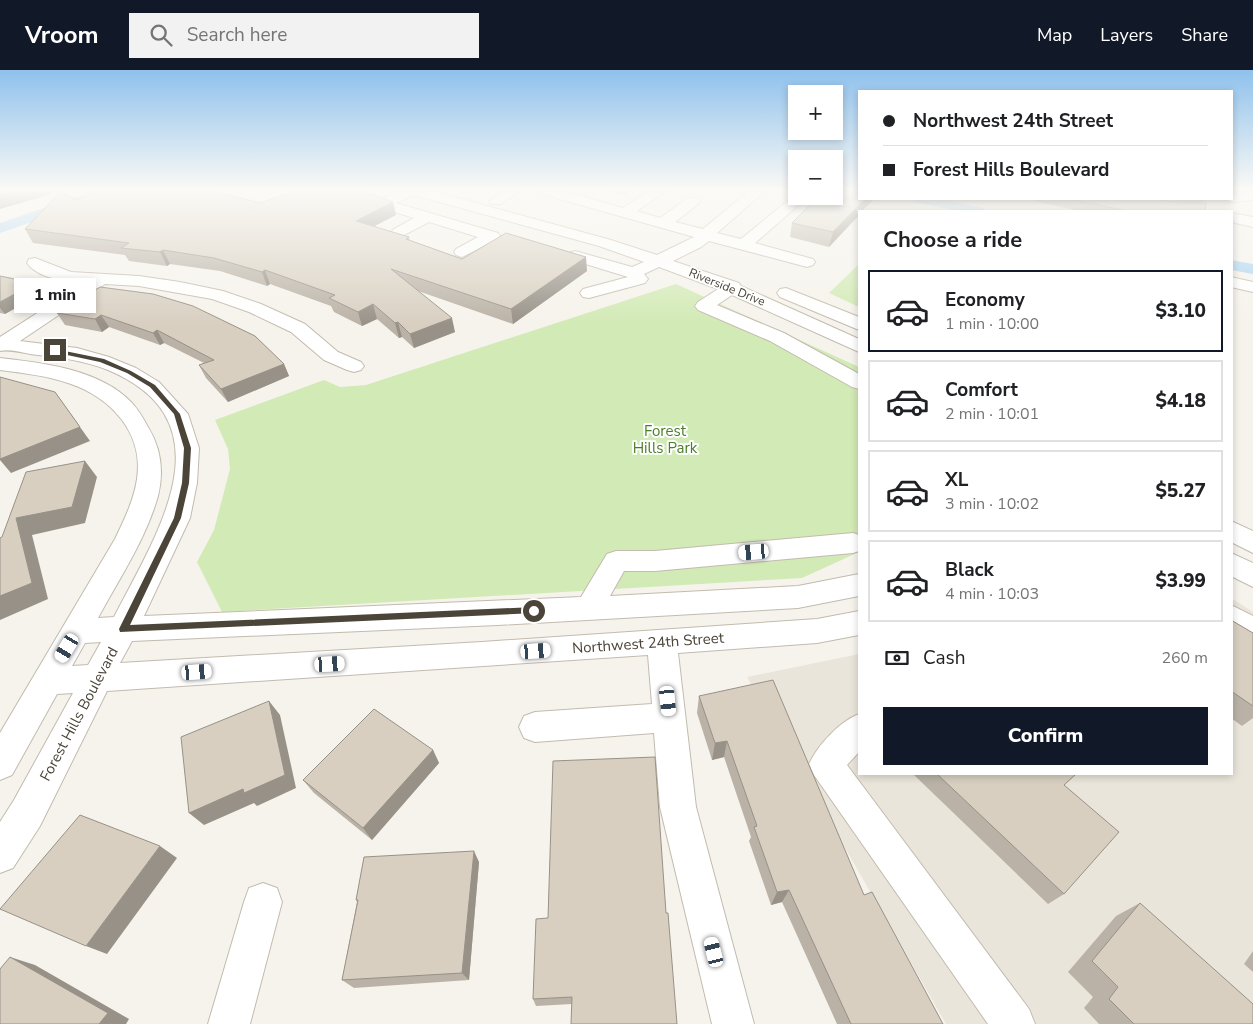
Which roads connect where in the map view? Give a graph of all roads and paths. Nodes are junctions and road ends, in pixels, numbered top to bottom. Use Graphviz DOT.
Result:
graph roads {
  1 [pos="706,235"];
  2 [pos="492,236"];
  3 [pos="550,236"];
  4 [pos="576,236"];
  5 [pos="625,236"];
  6 [pos="708,236"];
  7 [pos="755,236"];
  8 [pos="509,240"];
  9 [pos="540,242"];
  10 [pos="744,245"];
  11 [pos="462,252"];
  12 [pos="677,253"];
  13 [pos="575,256"];
  14 [pos="658,261"];
  15 [pos="807,262"];
  16 [pos="35,263"];
  17 [pos="633,273"];
  18 [pos="100,280"];
  19 [pos="1233,282"];
  20 [pos="733,287"];
  21 [pos="1253,287"];
  22 [pos="589,293"];
  23 [pos="858,324"];
  24 [pos="858,346"];
  25 [pos="0,349"];
  26 [pos="354,366"];
  27 [pos="858,382"];
  28 [pos="188,448"];
  29 [pos="149,460"];
  30 [pos="1233,531"];
  31 [pos="1253,543"];
  32 [pos="857,545"];
  33 [pos="1233,564"];
  34 [pos="1253,576"];
  35 [pos="858,585"];
  36 [pos="589,608"];
  37 [pos="1233,618"];
  38 [pos="858,623"];
  39 [pos="123,629"];
  40 [pos="77,631"];
  41 [pos="1253,631"];
  42 [pos="662,642"];
  43 [pos="98,678"];
  44 [pos="47,681"];
  45 [pos="670,717"];
  46 [pos="535,727"];
  47 [pos="858,731"];
  48 [pos="0,764"];
  49 [pos="0,856"];
  50 [pos="263,902"];
  51 [pos="229,1024"];
  52 [pos="733,1024"];
  53 [pos="1014,1024"];
  1 -- 12 [label="street"];
  2 -- 8 [label="street"];
  2 -- 11 [label="street"];
  3 -- 9 [label="street"];
  4 -- 14 [label="street, Riverside Drive"];
  5 -- 12 [label="street, Riverside Drive"];
  6 -- 10 [label="street"];
  7 -- 10 [label="street"];
  10 -- 15 [label="street"];
  12 -- 14 [label="street"];
  12 -- 23 [label="street, Riverside Drive"];
  13 -- 17 [label="street"];
  14 -- 17 [label="street"];
  14 -- 20 [label="street, Riverside Drive"];
  16 -- 18 [label="street"];
  17 -- 22 [label="street"];
  18 -- 25 [label="street"];
  18 -- 26 [label="street"];
  19 -- 21 [label="street"];
  20 -- 24 [label="street, Riverside Drive"];
  20 -- 27 [label="street"];
  25 -- 28 [label="street, Forest Hills Boulevard"];
  25 -- 29 [label="street"];
  28 -- 29 [label="street"];
  28 -- 39 [label="street, Forest Hills Boulevard"];
  29 -- 40 [label="street"];
  30 -- 31 [label="street"];
  32 -- 36 [label="street"];
  33 -- 34 [label="street"];
  35 -- 36 [label="street"];
  36 -- 39 [label="street"];
  37 -- 41 [label="street"];
  38 -- 42 [label="street, Northwest 24th Street"];
  39 -- 40 [label="street"];
  39 -- 43 [label="street, Forest Hills Boulevard"];
  40 -- 44 [label="street"];
  42 -- 43 [label="street, Northwest 24th Street"];
  42 -- 45 [label="street"];
  43 -- 44 [label="street, Northwest 24th Street"];
  43 -- 49 [label="street, Forest Hills Boulevard"];
  44 -- 48 [label="street"];
  45 -- 46 [label="street"];
  45 -- 52 [label="street"];
  47 -- 53 [label="street"];
  50 -- 51 [label="street"];
}
